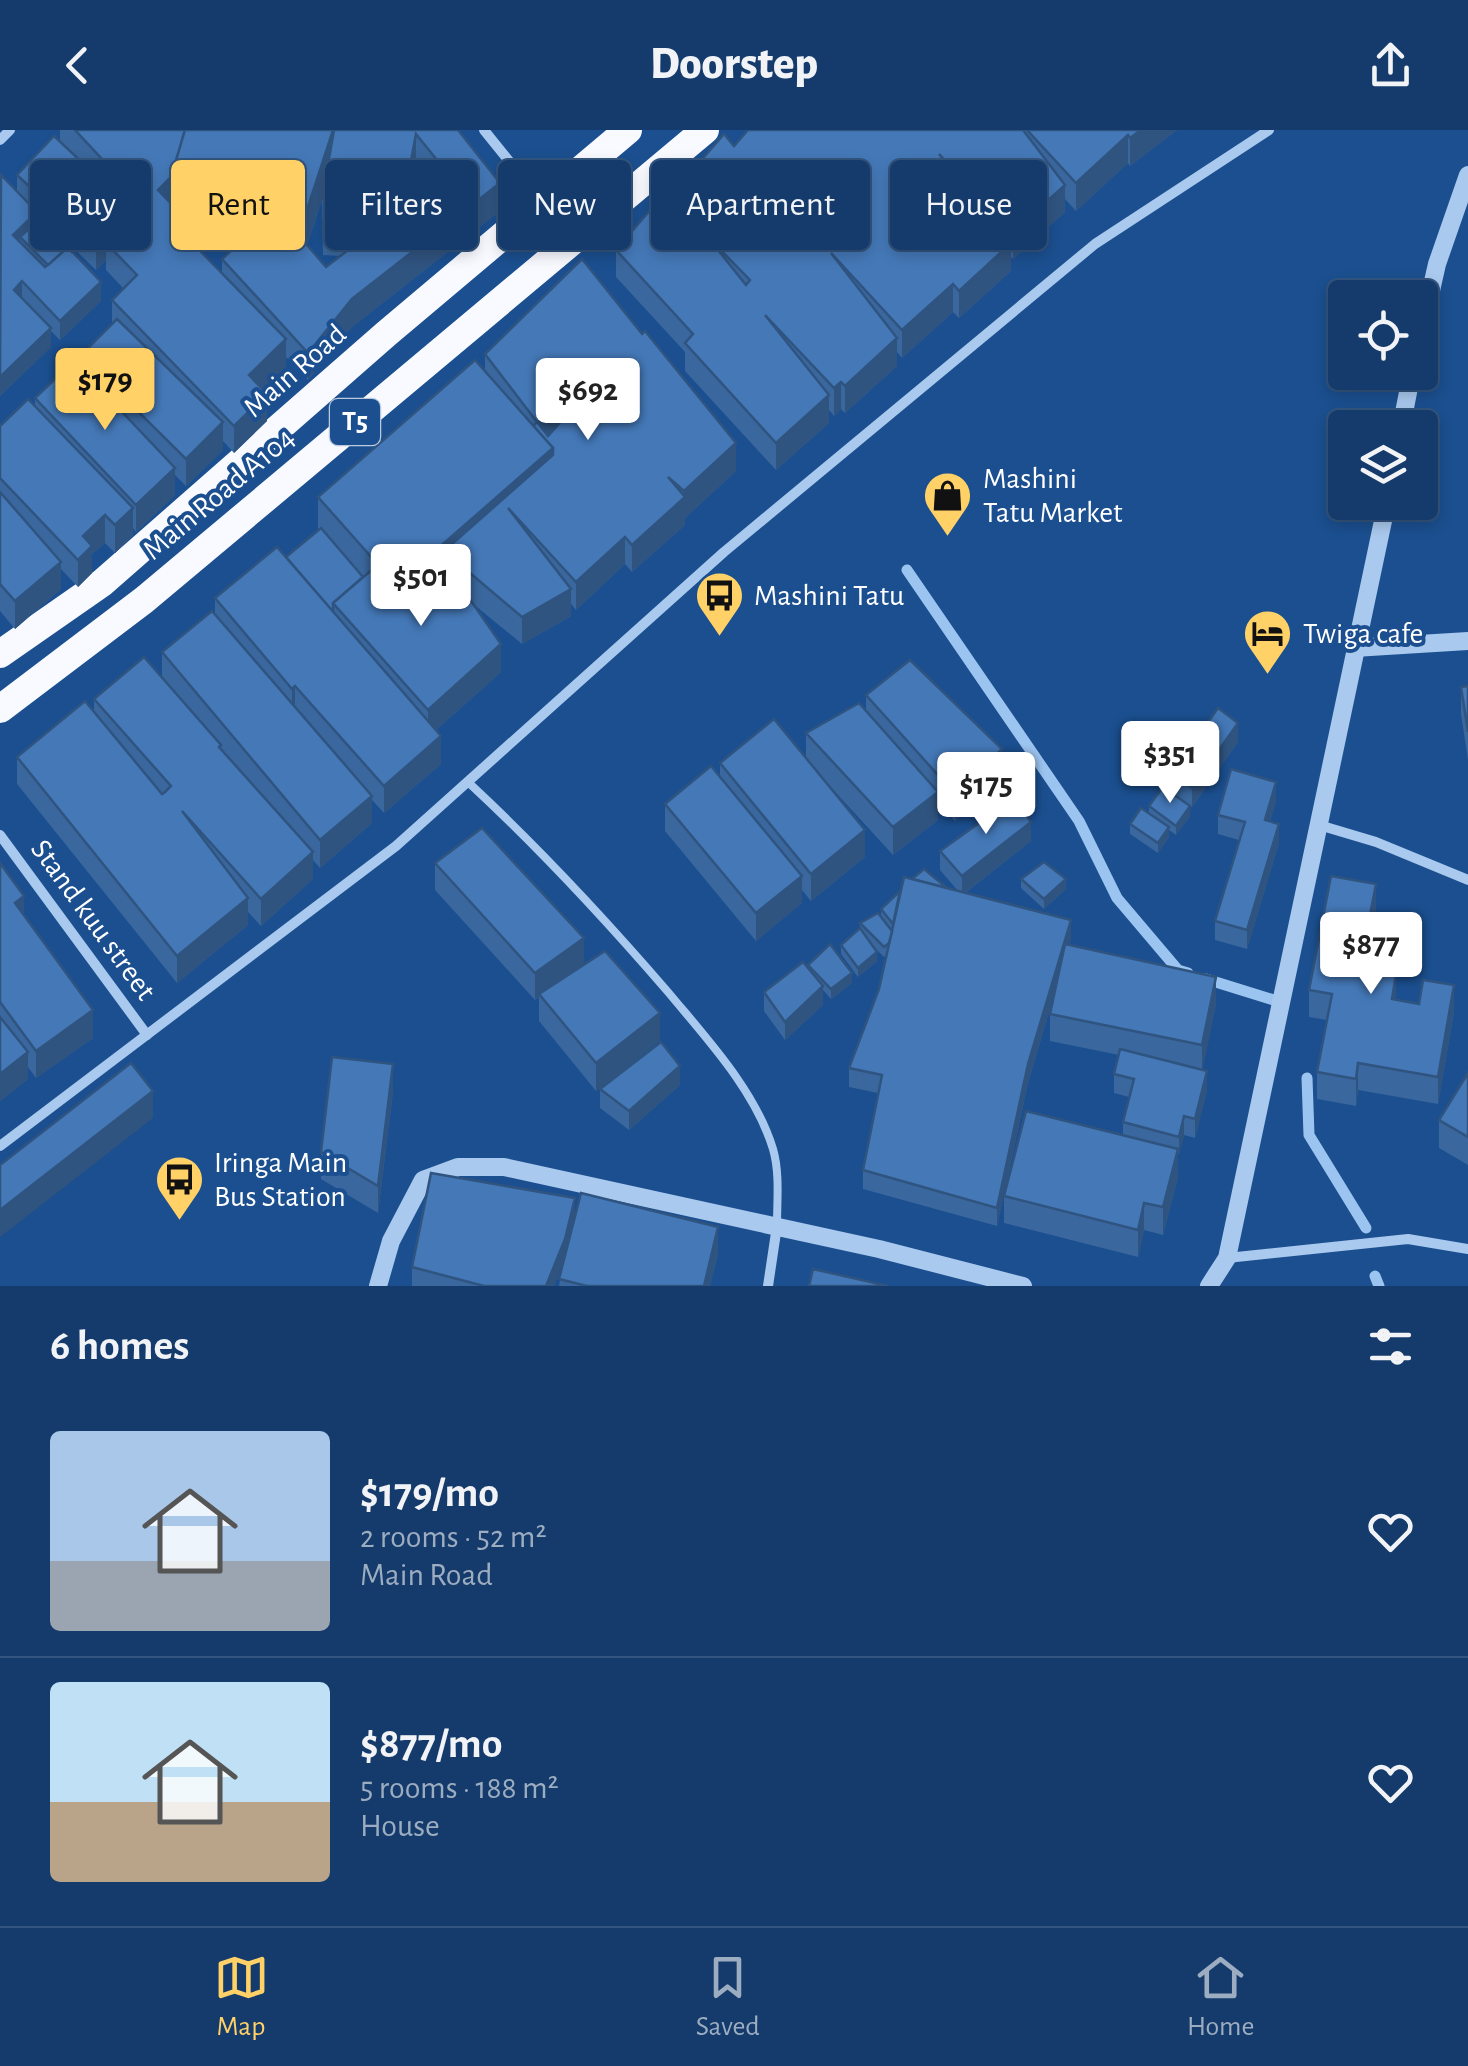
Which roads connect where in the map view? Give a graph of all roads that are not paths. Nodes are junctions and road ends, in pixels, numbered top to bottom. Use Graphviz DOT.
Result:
graph roads {
  1 [pos="10,130"];
  2 [pos="484,130"];
  3 [pos="628,130"];
  4 [pos="705,130"];
  5 [pos="1269,130"];
  6 [pos="0,140"];
  7 [pos="508,160"];
  8 [pos="593,160"];
  9 [pos="1468,176"];
  10 [pos="498,240"];
  11 [pos="1433,280"];
  12 [pos="1383,520"];
  13 [pos="1468,641"];
  14 [pos="1354,648"];
  15 [pos="0,654"];
  16 [pos="0,709"];
  17 [pos="469,783"];
  18 [pos="1318,825"];
  19 [pos="0,835"];
  20 [pos="1468,880"];
  21 [pos="146,1035"];
  22 [pos="0,1146"];
  23 [pos="777,1226"];
  24 [pos="1468,1249"];
  25 [pos="1228,1258"];
  26 [pos="378,1286"];
  27 [pos="768,1286"];
  28 [pos="1023,1286"];
  29 [pos="1208,1286"];
  1 -- 6 [label="street"];
  2 -- 7 [label="street"];
  3 -- 8 [label="highway, Main Road / T5"];
  4 -- 16 [label="highway, Main Road A104 / T5"];
  5 -- 17 [label="street"];
  9 -- 11 [label="street"];
  10 -- 15 [label="highway, Main Road / T5"];
  12 -- 14 [label="street"];
  13 -- 14 [label="street"];
  14 -- 18 [label="street"];
  17 -- 21 [label="street"];
  17 -- 23 [label="lane"];
  18 -- 20 [label="street"];
  18 -- 25 [label="street"];
  19 -- 21 [label="street, Stand kuu street"];
  21 -- 22 [label="street"];
  23 -- 26 [label="street"];
  23 -- 27 [label="street"];
  23 -- 28 [label="street"];
  24 -- 25 [label="street"];
  25 -- 29 [label="street"];
}
